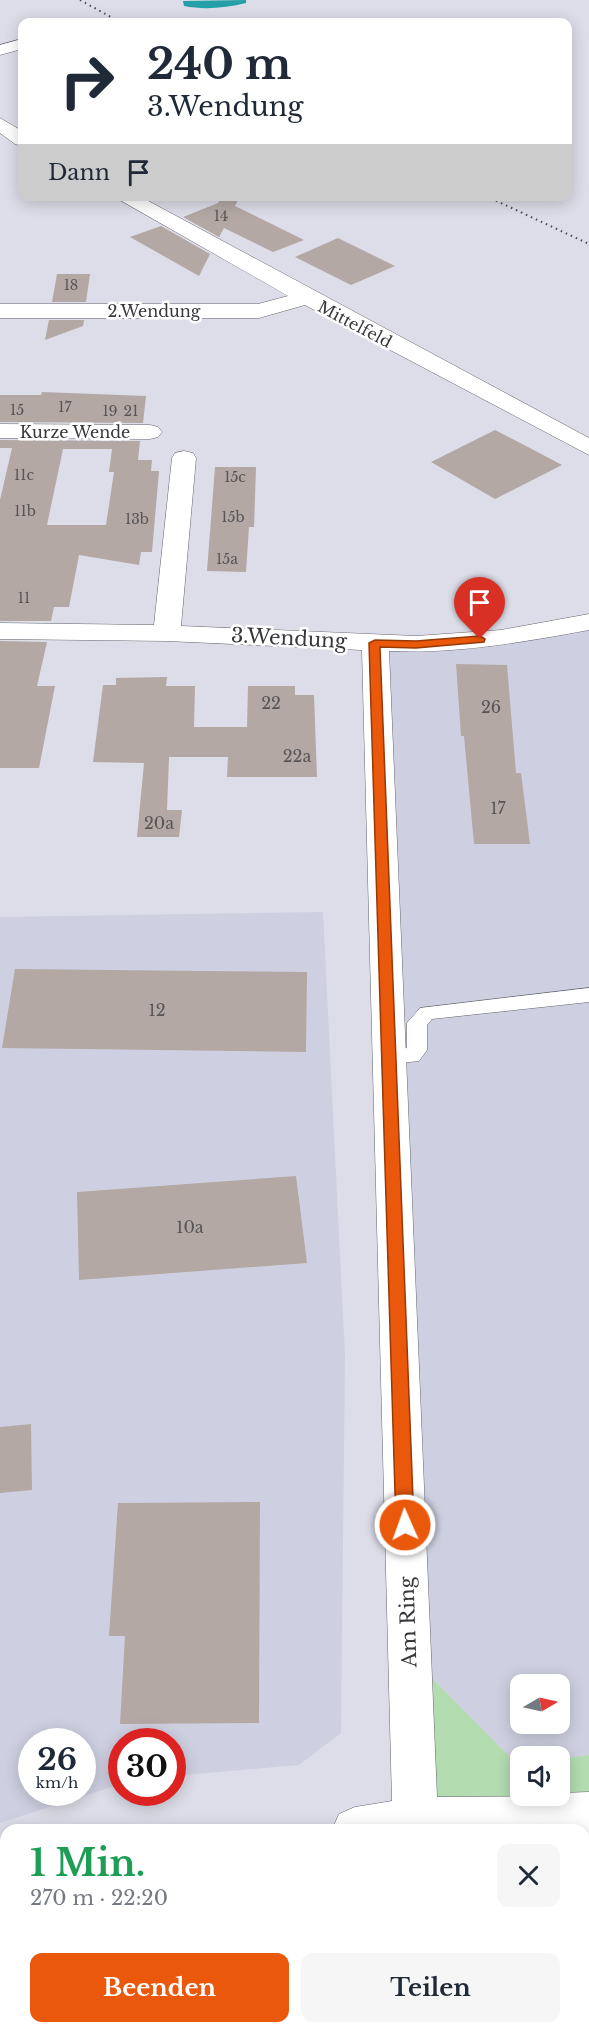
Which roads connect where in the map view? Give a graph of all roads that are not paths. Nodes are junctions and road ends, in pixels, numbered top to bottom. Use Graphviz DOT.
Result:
graph roads {
  1 [pos="18,45"];
  2 [pos="0,50"];
  3 [pos="0,124"];
  4 [pos="18,137"];
  5 [pos="132,201"];
  6 [pos="307,298"];
  7 [pos="0,311"];
  8 [pos="0,431"];
  9 [pos="150,432"];
  10 [pos="589,448"];
  11 [pos="184,458"];
  12 [pos="589,622"];
  13 [pos="0,631"];
  14 [pos="167,633"];
  15 [pos="375,643"];
  16 [pos="589,994"];
  17 [pos="390,1057"];
  18 [pos="589,1815"];
  19 [pos="415,1820"];
  20 [pos="391,1824"];
  1 -- 2 [label="street"];
  3 -- 4 [label="street"];
  5 -- 6 [label="street, Mittelfeld"];
  6 -- 7 [label="street, 2.Wendung"];
  6 -- 10 [label="street, Mittelfeld"];
  8 -- 9 [label="street, Kurze Wende"];
  11 -- 14 [label="street"];
  12 -- 15 [label="street, 3.Wendung"];
  13 -- 14 [label="street, 3.Wendung"];
  14 -- 15 [label="street, 3.Wendung"];
  15 -- 17 [label="street, Am Ring"];
  16 -- 17 [label="lane"];
  17 -- 19 [label="street, Am Ring"];
  18 -- 19 [label="street"];
  19 -- 20 [label="street"];
}
